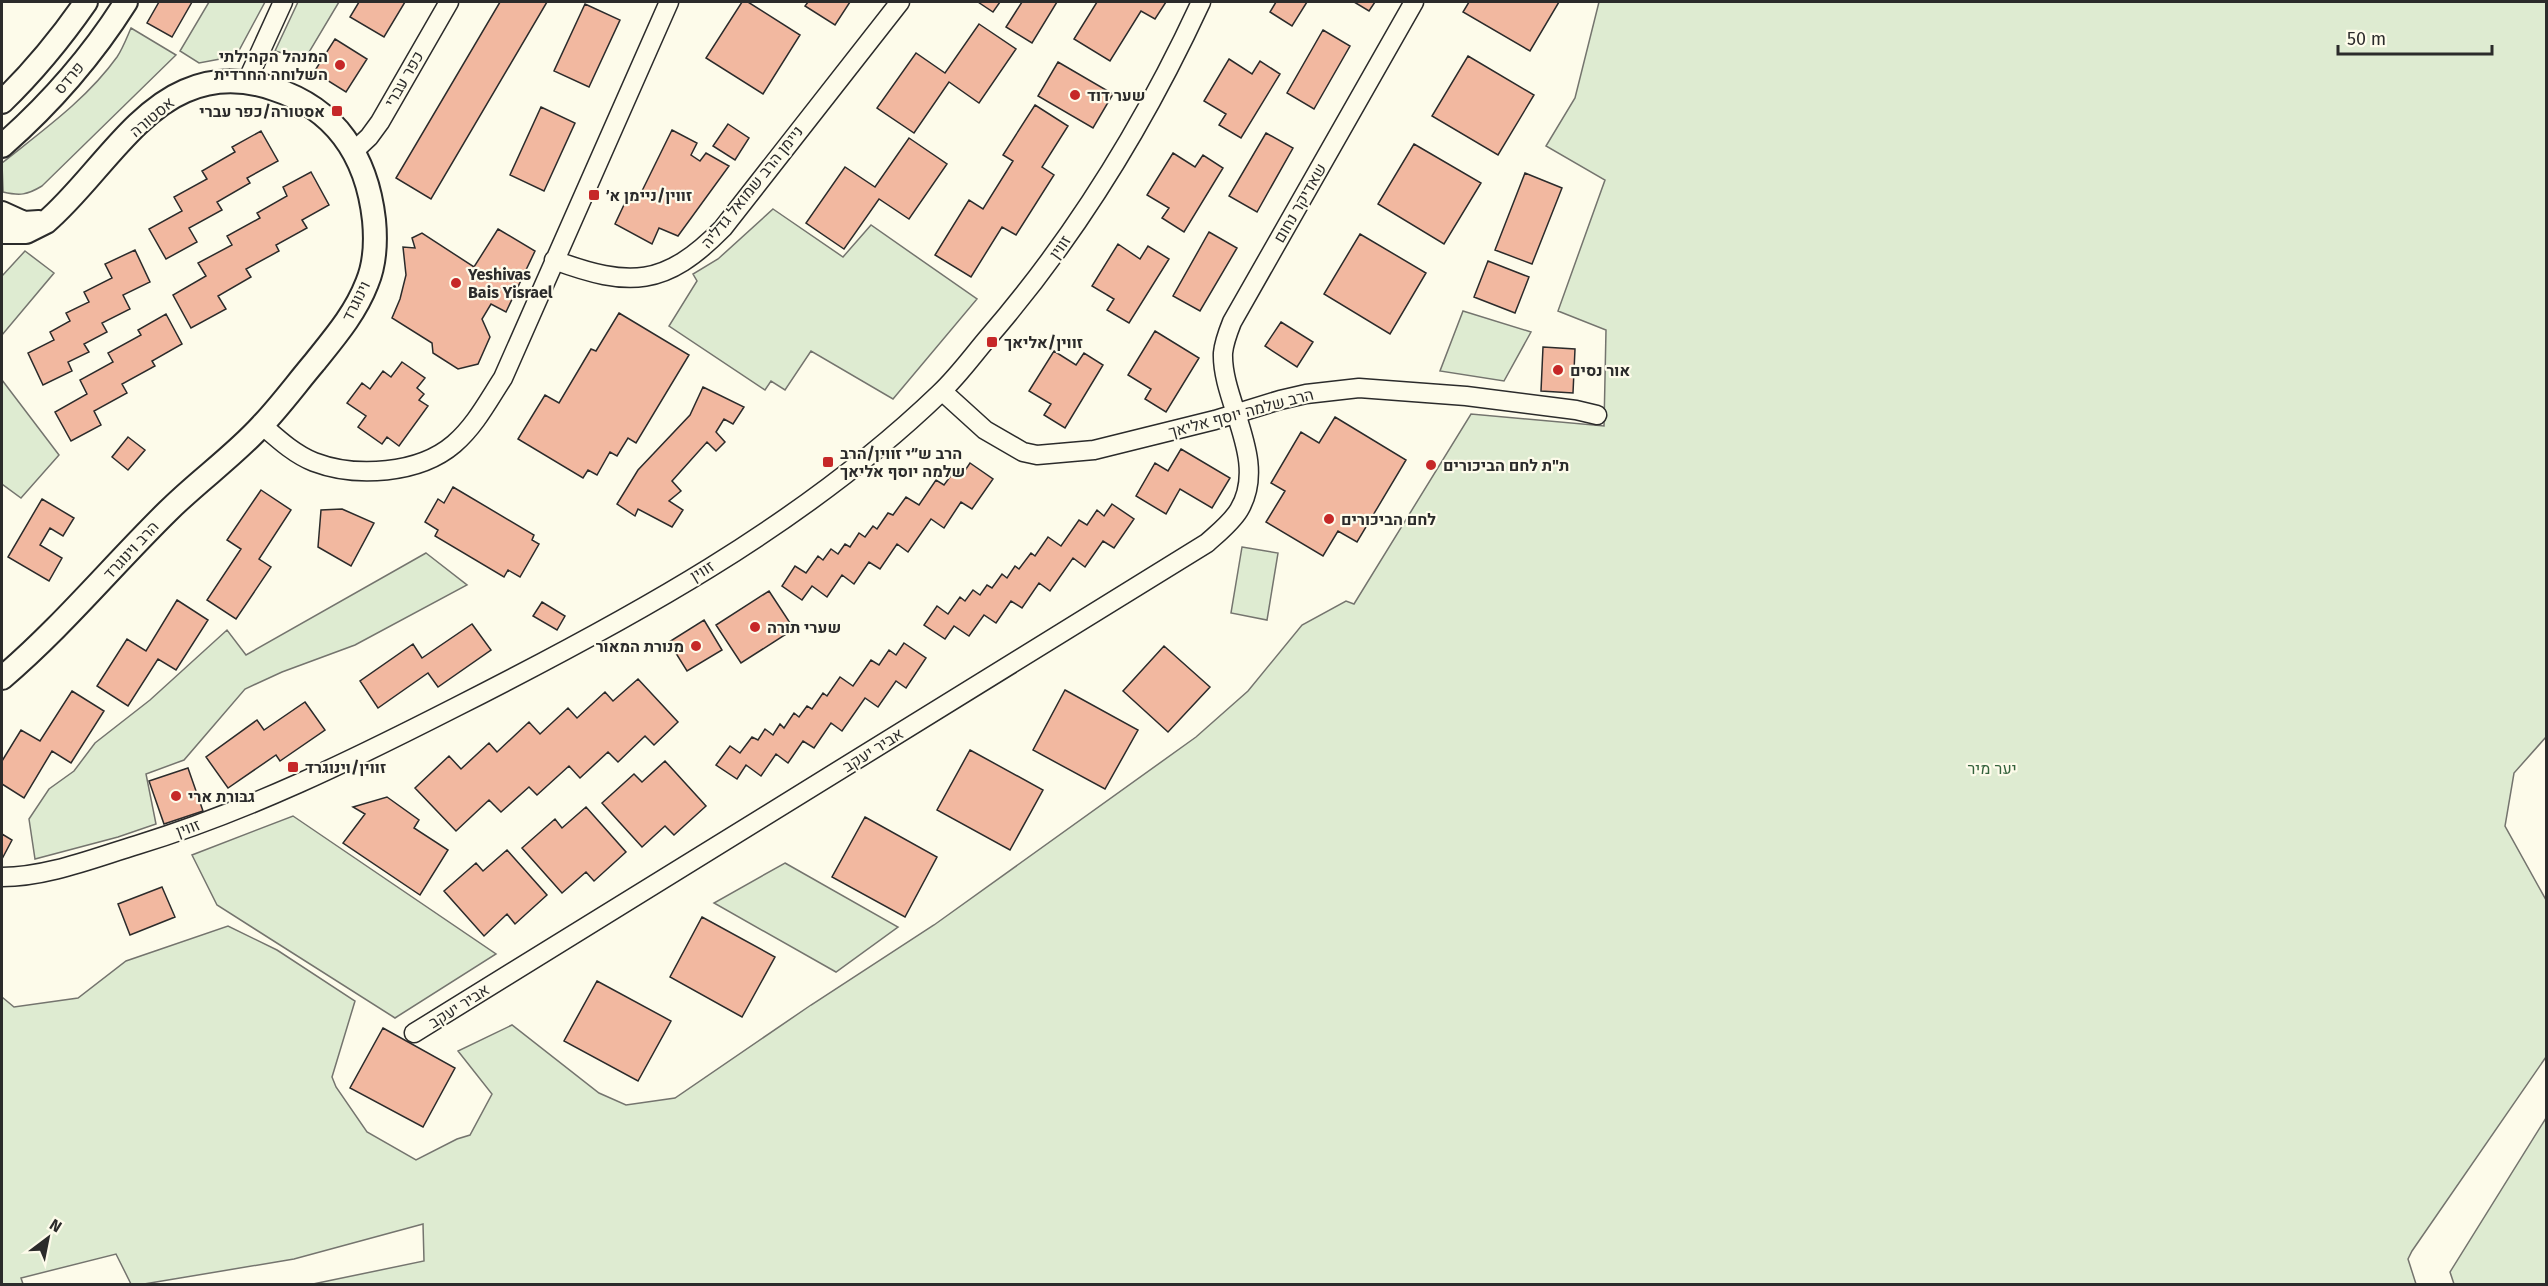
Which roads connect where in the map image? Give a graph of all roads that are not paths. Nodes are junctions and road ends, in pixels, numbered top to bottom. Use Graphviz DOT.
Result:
graph roads {
  1 [pos="86,2"];
  2 [pos="126,2"];
  3 [pos="283,2"];
  4 [pos="449,2"];
  5 [pos="669,2"];
  6 [pos="900,2"];
  7 [pos="1201,2"];
  8 [pos="1414,2"];
  9 [pos="247,81"];
  10 [pos="2,102"];
  11 [pos="2,146"];
  12 [pos="353,152"];
  13 [pos="61,208"];
  14 [pos="2,213"];
  15 [pos="2,232"];
  16 [pos="554,260"];
  17 [pos="942,391"];
  18 [pos="1237,413"];
  19 [pos="1597,415"];
  20 [pos="262,425"];
  21 [pos="2,678"];
  22 [pos="2,877"];
  23 [pos="414,1034"];
  1 -- 10 [label="street, פרדס"];
  2 -- 11 [label="street, פרדס"];
  3 -- 9 [label="street"];
  4 -- 12 [label="street, כפר עברי"];
  5 -- 16 [label="street"];
  6 -- 16 [label="street, ניימן הרב שמואל גדליה"];
  7 -- 17 [label="street, זווין"];
  8 -- 18 [label="street, שאדיקר נחום"];
  9 -- 12 [label="street, אסטורה"];
  9 -- 13 [label="street, אסטורה"];
  12 -- 20 [label="street, וינוגרד"];
  13 -- 14 [label="street, אסטורה"];
  13 -- 15 [label="street, אסטורה"];
  16 -- 20 [label="street"];
  17 -- 18 [label="street, הרב שלמה יוסף אליאך"];
  17 -- 22 [label="street, זווין"];
  18 -- 19 [label="street, הרב שלמה יוסף אליאך"];
  18 -- 23 [label="street, אביר יעקב"];
  20 -- 21 [label="street, הרב וינוגרד"];
}
